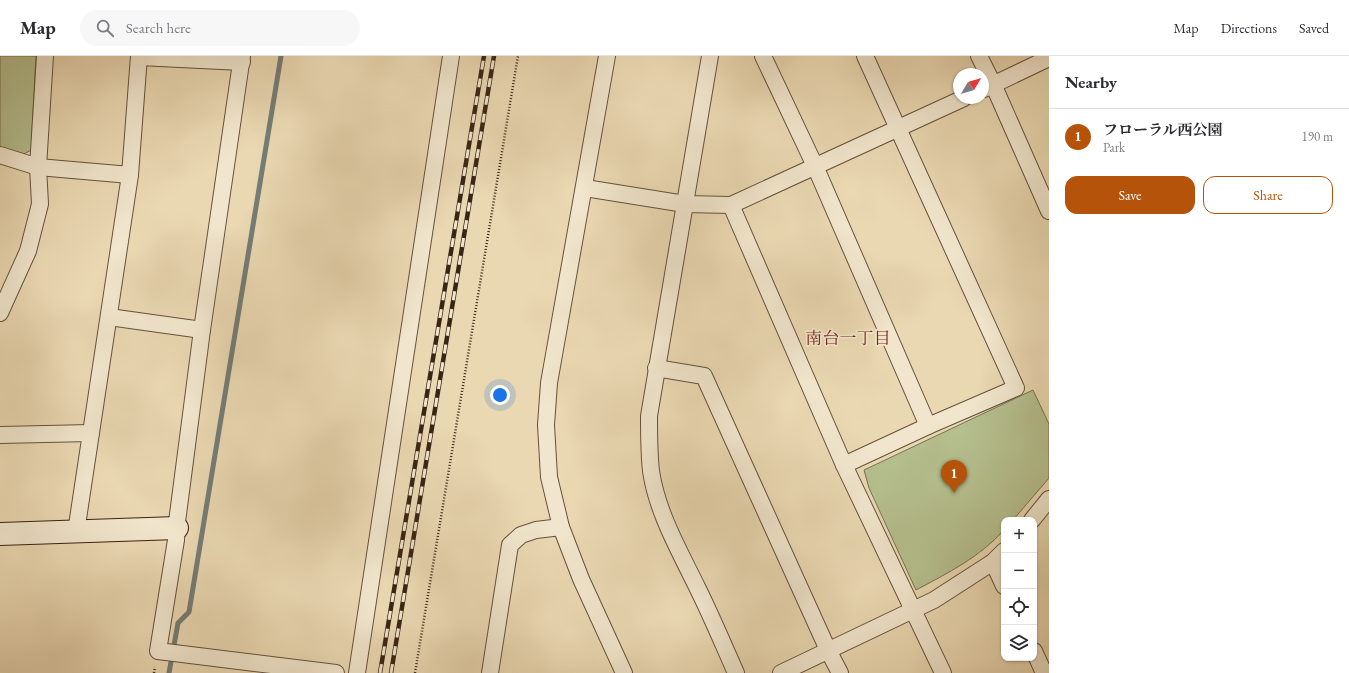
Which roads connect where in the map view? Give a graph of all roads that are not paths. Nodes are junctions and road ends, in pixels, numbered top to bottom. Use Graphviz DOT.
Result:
graph roads {
  1 [pos="45,56"];
  2 [pos="139,56"];
  3 [pos="451,56"];
  4 [pos="607,56"];
  5 [pos="710,56"];
  6 [pos="763,56"];
  7 [pos="865,56"];
  8 [pos="979,56"];
  9 [pos="1049,58"];
  10 [pos="242,59"];
  11 [pos="982,68"];
  12 [pos="989,87"];
  13 [pos="989,89"];
  14 [pos="953,103"];
  15 [pos="898,128"];
  16 [pos="0,155"];
  17 [pos="815,166"];
  18 [pos="38,167"];
  19 [pos="130,175"];
  20 [pos="585,188"];
  21 [pos="685,204"];
  22 [pos="731,205"];
  23 [pos="1049,211"];
  24 [pos="0,313"];
  25 [pos="109,317"];
  26 [pos="202,330"];
  27 [pos="656,368"];
  28 [pos="928,426"];
  29 [pos="91,433"];
  30 [pos="0,435"];
  31 [pos="844,465"];
  32 [pos="1049,499"];
  33 [pos="1034,517"];
  34 [pos="561,527"];
  35 [pos="177,528"];
  36 [pos="76,532"];
  37 [pos="0,534"];
  38 [pos="999,557"];
  39 [pos="1001,569"];
  40 [pos="913,609"];
  41 [pos="828,650"];
  42 [pos="1037,658"];
  43 [pos="336,673"];
  44 [pos="357,673"];
  45 [pos="490,673"];
  46 [pos="624,673"];
  47 [pos="736,673"];
  48 [pos="780,673"];
  49 [pos="840,673"];
  50 [pos="944,673"];
  51 [pos="1044,673"];
  1 -- 18 [label="street"];
  2 -- 10 [label="street"];
  2 -- 19 [label="street"];
  3 -- 44 [label="street"];
  4 -- 20 [label="street"];
  5 -- 21 [label="street"];
  6 -- 17 [label="street"];
  7 -- 15 [label="street"];
  8 -- 11 [label="street"];
  9 -- 12 [label="street"];
  10 -- 26 [label="street"];
  13 -- 23 [label="street"];
  14 -- 15 [label="street"];
  15 -- 17 [label="street"];
  15 -- 28 [label="street"];
  16 -- 18 [label="street"];
  17 -- 22 [label="street"];
  17 -- 28 [label="street"];
  18 -- 19 [label="street"];
  18 -- 24 [label="street"];
  19 -- 25 [label="street"];
  20 -- 21 [label="street"];
  20 -- 34 [label="street"];
  21 -- 22 [label="street"];
  21 -- 27 [label="street"];
  22 -- 31 [label="street"];
  25 -- 26 [label="street"];
  25 -- 29 [label="street"];
  26 -- 35 [label="street"];
  27 -- 41 [label="street"];
  27 -- 47 [label="street"];
  28 -- 31 [label="street"];
  29 -- 30 [label="street"];
  29 -- 36 [label="street"];
  31 -- 40 [label="street"];
  32 -- 33 [label="street"];
  34 -- 45 [label="street"];
  34 -- 46 [label="street"];
  35 -- 36 [label="street"];
  35 -- 43 [label="street"];
  36 -- 37 [label="street"];
  38 -- 39 [label="street"];
  38 -- 40 [label="street"];
  40 -- 41 [label="street"];
  40 -- 50 [label="street"];
  41 -- 48 [label="street"];
  41 -- 49 [label="street"];
  42 -- 51 [label="street"];
}
